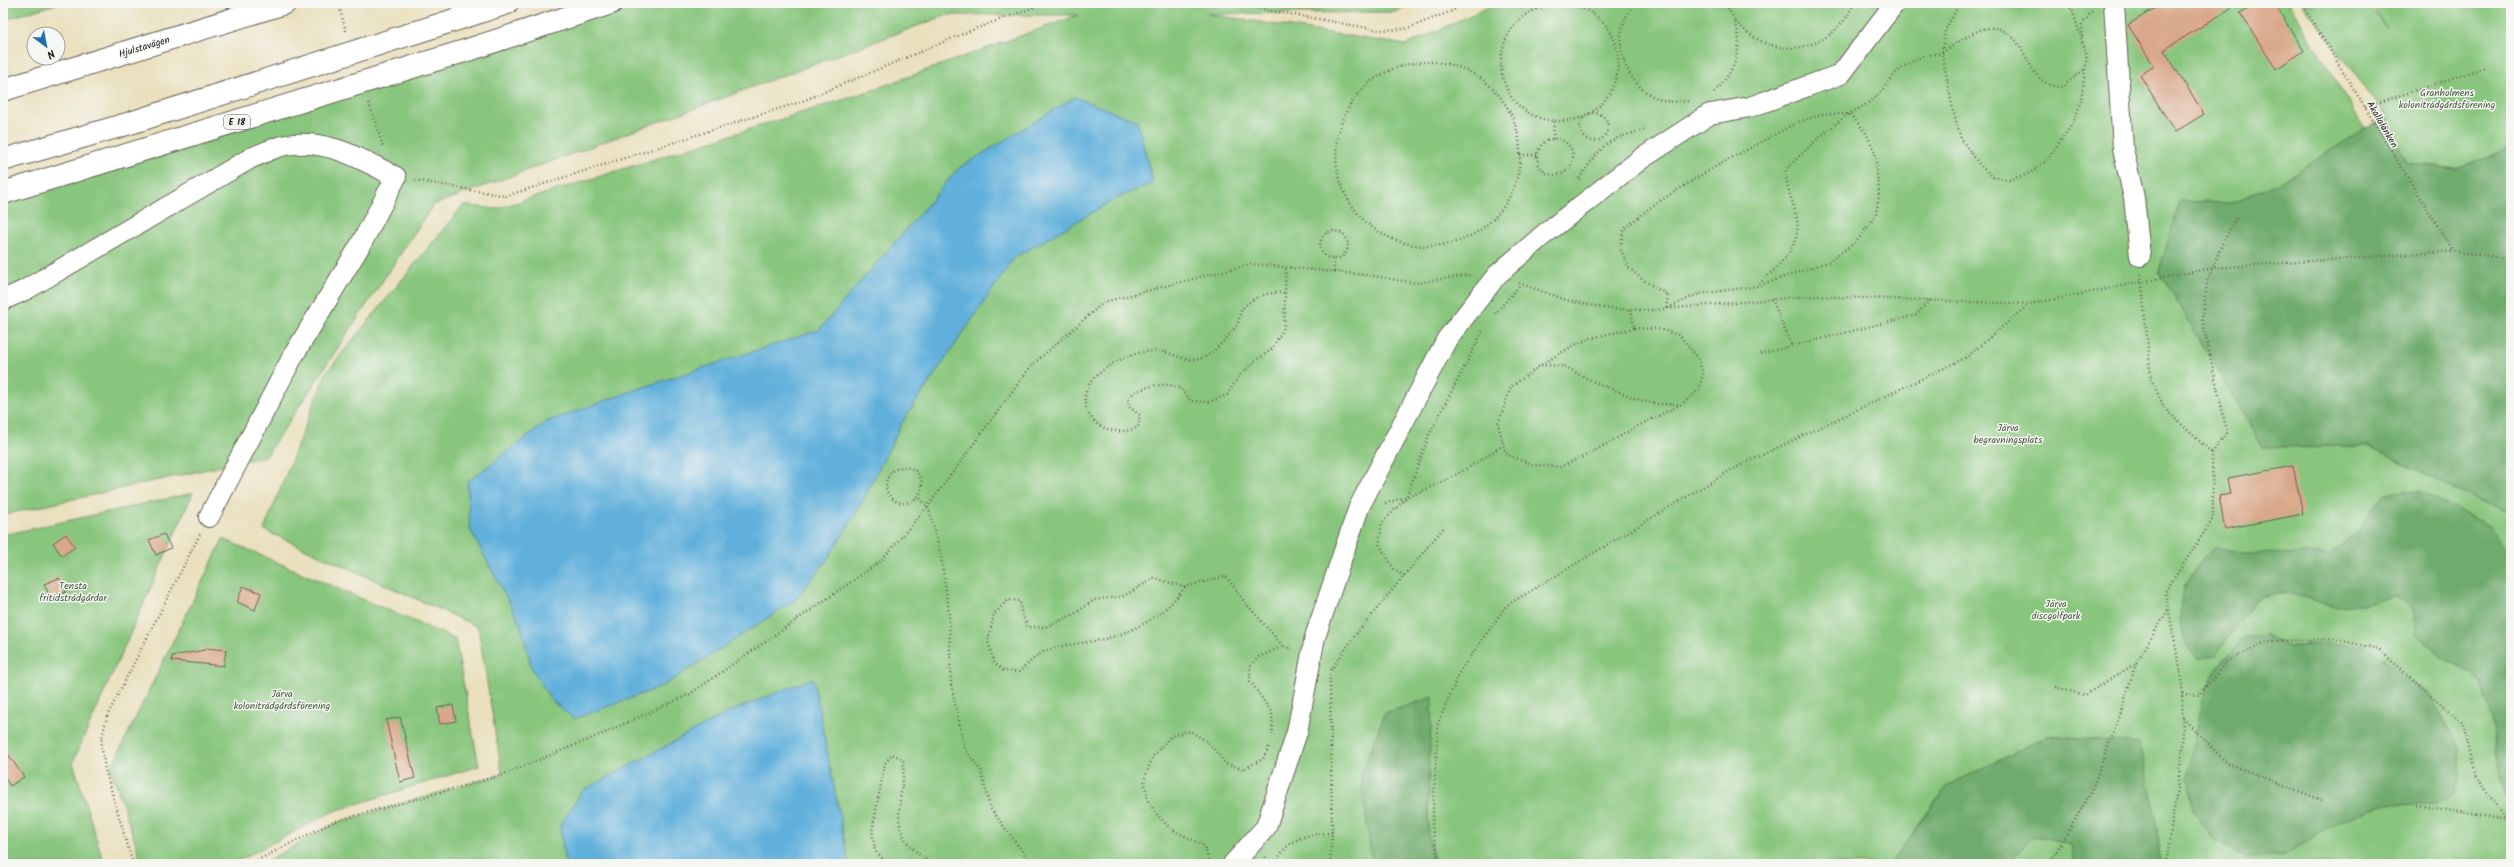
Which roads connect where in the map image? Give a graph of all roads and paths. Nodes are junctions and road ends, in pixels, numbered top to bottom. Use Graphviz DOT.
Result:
graph roads {
  1 [pos="285,3"];
  2 [pos="507,3"];
  3 [pos="611,3"];
  4 [pos="1046,3"];
  5 [pos="1228,3"];
  6 [pos="1463,3"];
  7 [pos="1556,3"];
  8 [pos="1564,3"];
  9 [pos="1636,3"];
  10 [pos="1723,3"];
  11 [pos="1726,3"];
  12 [pos="1853,3"];
  13 [pos="1895,3"];
  14 [pos="1960,3"];
  15 [pos="2066,3"];
  16 [pos="2301,3"];
  17 [pos="2115,4"];
  18 [pos="1728,8"];
  19 [pos="1732,17"];
  20 [pos="2084,45"];
  21 [pos="1942,53"];
  22 [pos="2486,67"];
  23 [pos="2085,69"];
  24 [pos="3,90"];
  25 [pos="1712,94"];
  26 [pos="1694,101"];
  27 [pos="2365,107"];
  28 [pos="1591,114"];
  29 [pos="1850,114"];
  30 [pos="1554,121"];
  31 [pos="1604,137"];
  32 [pos="1554,139"];
  33 [pos="1608,142"];
  34 [pos="1520,155"];
  35 [pos="1537,155"];
  36 [pos="3,160"];
  37 [pos="396,177"];
  38 [pos="3,193"];
  39 [pos="2236,218"];
  40 [pos="2453,251"];
  41 [pos="2140,256"];
  42 [pos="1334,258"];
  43 [pos="2511,259"];
  44 [pos="1286,267"];
  45 [pos="2213,268"];
  46 [pos="1334,272"];
  47 [pos="1497,275"];
  48 [pos="2142,281"];
  49 [pos="1522,284"];
  50 [pos="1758,286"];
  51 [pos="1284,293"];
  52 [pos="1772,299"];
  53 [pos="3,300"];
  54 [pos="1931,300"];
  55 [pos="2030,304"];
  56 [pos="1631,309"];
  57 [pos="1666,309"];
  58 [pos="1491,319"];
  59 [pos="1486,325"];
  60 [pos="1634,328"];
  61 [pos="1792,347"];
  62 [pos="1760,354"];
  63 [pos="1541,365"];
  64 [pos="1682,404"];
  65 [pos="1503,444"];
  66 [pos="2212,453"];
  67 [pos="917,496"];
  68 [pos="1364,497"];
  69 [pos="1406,498"];
  70 [pos="928,506"];
  71 [pos="209,517"];
  72 [pos="1445,526"];
  73 [pos="1404,576"];
  74 [pos="1185,587"];
  75 [pos="2168,610"];
  76 [pos="1283,646"];
  77 [pos="1311,657"];
  78 [pos="2136,663"];
  79 [pos="1330,671"];
  80 [pos="2055,687"];
  81 [pos="2182,694"];
  82 [pos="2182,718"];
  83 [pos="1274,738"];
  84 [pos="1270,745"];
  85 [pos="2322,800"];
  86 [pos="2417,805"];
  87 [pos="2510,821"];
  88 [pos="1332,833"];
  89 [pos="2052,859"];
  90 [pos="132,864"];
  91 [pos="250,864"];
  92 [pos="888,864"];
  93 [pos="931,864"];
  94 [pos="1032,864"];
  95 [pos="1210,864"];
  96 [pos="1234,864"];
  97 [pos="1276,864"];
  98 [pos="1330,864"];
  99 [pos="1439,864"];
  100 [pos="2047,864"];
  101 [pos="2053,864"];
  102 [pos="2166,864"];
  1 -- 24 [label="main road, Hjulstavägen"];
  2 -- 36 [label="main road, bridge"];
  3 -- 38 [label="main road, E 18, bridge"];
  4 -- 37 [label="path"];
  5 -- 6 [label="path"];
  7 -- 30 [label="path"];
  8 -- 28 [label="path"];
  9 -- 26 [label="path"];
  10 -- 18 [label="path"];
  11 -- 18 [label="path"];
  12 -- 19 [label="path"];
  13 -- 47 [label="street"];
  14 -- 21 [label="path"];
  15 -- 20 [label="path"];
  16 -- 27 [label="path, Akallalänken"];
  17 -- 20 [label="path"];
  17 -- 41 [label="street"];
  18 -- 19 [label="path"];
  19 -- 25 [label="path"];
  20 -- 23 [label="path"];
  21 -- 23 [label="path"];
  21 -- 23 [label="path"];
  21 -- 29 [label="path"];
  22 -- 27 [label="path"];
  27 -- 40 [label="path, Akallalänken"];
  28 -- 30 [label="path"];
  28 -- 31 [label="path"];
  28 -- 31 [label="path"];
  29 -- 50 [label="path"];
  29 -- 50 [label="path"];
  29 -- 57 [label="path"];
  30 -- 32 [label="path"];
  31 -- 33 [label="path"];
  32 -- 35 [label="path"];
  32 -- 35 [label="path"];
  34 -- 34 [label="path"];
  34 -- 35 [label="path"];
  37 -- 53 [label="street"];
  37 -- 71 [label="street"];
  39 -- 45 [label="path"];
  40 -- 43 [label="path"];
  40 -- 45 [label="path"];
  41 -- 48 [label="path"];
  42 -- 42 [label="path"];
  42 -- 46 [label="path"];
  44 -- 46 [label="path"];
  44 -- 51 [label="path"];
  44 -- 70 [label="path"];
  45 -- 48 [label="path"];
  45 -- 66 [label="path"];
  46 -- 47 [label="path"];
  47 -- 49 [label="path"];
  47 -- 68 [label="street"];
  48 -- 55 [label="path"];
  48 -- 66 [label="path"];
  49 -- 56 [label="path"];
  49 -- 58 [label="path"];
  50 -- 57 [label="path"];
  51 -- 51 [label="path"];
  52 -- 54 [label="path"];
  52 -- 57 [label="path"];
  52 -- 61 [label="path"];
  54 -- 55 [label="path"];
  54 -- 61 [label="path"];
  55 -- 99 [label="path"];
  56 -- 57 [label="path"];
  56 -- 60 [label="path"];
  59 -- 69 [label="path"];
  60 -- 63 [label="path"];
  60 -- 64 [label="path"];
  61 -- 62 [label="path"];
  63 -- 64 [label="path"];
  63 -- 65 [label="path"];
  64 -- 65 [label="path"];
  65 -- 69 [label="path"];
  66 -- 75 [label="path"];
  67 -- 67 [label="path"];
  67 -- 70 [label="path"];
  68 -- 69 [label="path"];
  68 -- 77 [label="street"];
  69 -- 73 [label="path"];
  70 -- 91 [label="path"];
  70 -- 94 [label="path"];
  71 -- 90 [label="path"];
  72 -- 73 [label="path"];
  73 -- 79 [label="path"];
  74 -- 74 [label="path"];
  74 -- 76 [label="path"];
  75 -- 78 [label="path"];
  75 -- 81 [label="path"];
  76 -- 77 [label="path"];
  76 -- 83 [label="path"];
  77 -- 79 [label="path"];
  77 -- 96 [label="street"];
  78 -- 80 [label="path"];
  78 -- 89 [label="path"];
  79 -- 88 [label="path"];
  81 -- 82 [label="path"];
  81 -- 87 [label="path"];
  82 -- 85 [label="path"];
  82 -- 102 [label="path"];
  84 -- 95 [label="path"];
  86 -- 87 [label="path"];
  88 -- 97 [label="path"];
  88 -- 98 [label="path"];
  89 -- 100 [label="path"];
  89 -- 101 [label="path"];
  92 -- 93 [label="path"];
}
